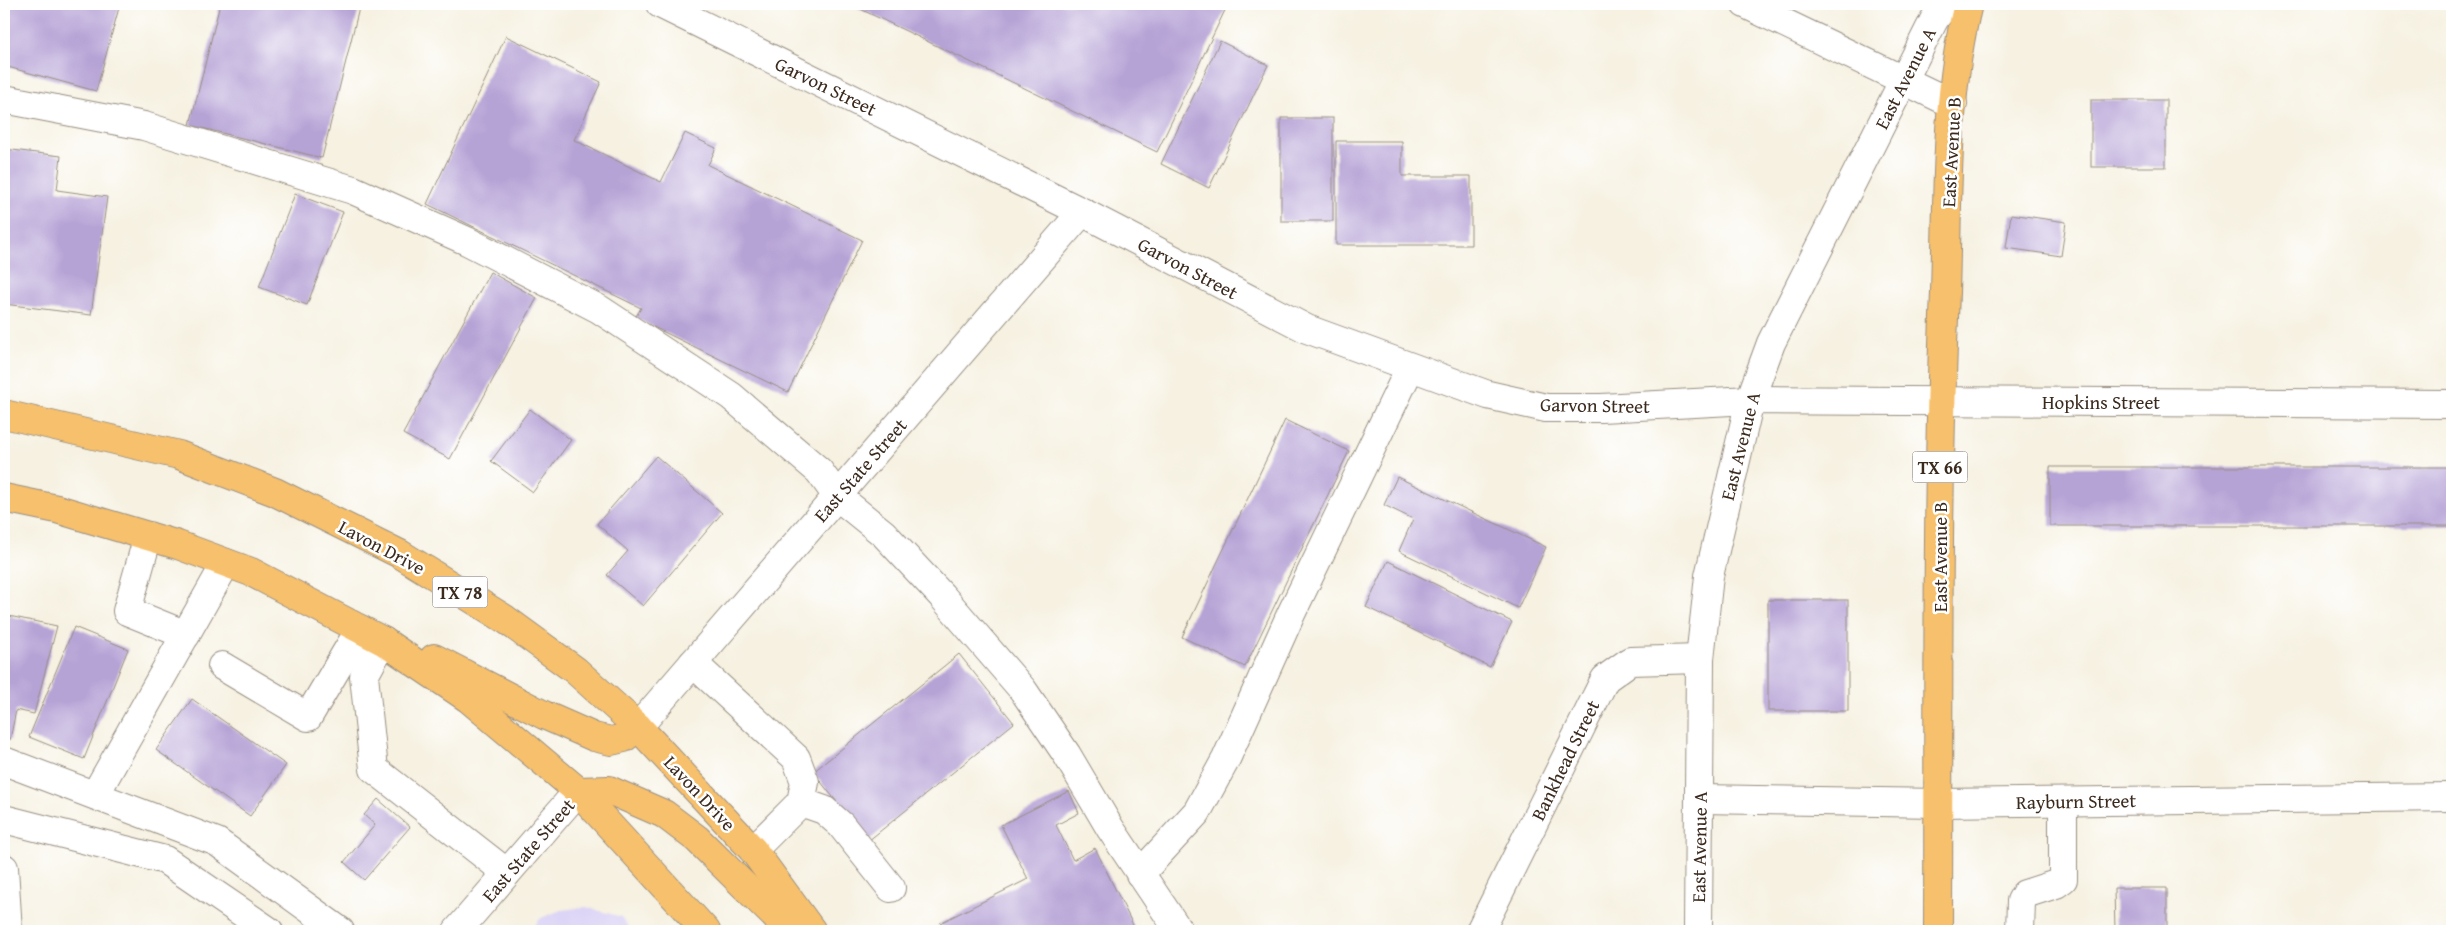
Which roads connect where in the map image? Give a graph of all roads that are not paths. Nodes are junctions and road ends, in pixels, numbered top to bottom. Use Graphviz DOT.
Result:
graph roads {
  1 [pos="660,4"];
  2 [pos="1745,4"];
  3 [pos="1945,4"];
  4 [pos="1968,4"];
  5 [pos="1904,80"];
  6 [pos="4,99"];
  7 [pos="1953,104"];
  8 [pos="1082,212"];
  9 [pos="1410,368"];
  10 [pos="1750,400"];
  11 [pos="1940,401"];
  12 [pos="2452,404"];
  13 [pos="4,414"];
  14 [pos="837,496"];
  15 [pos="4,498"];
  16 [pos="148,536"];
  17 [pos="226,563"];
  18 [pos="186,635"];
  19 [pos="371,635"];
  20 [pos="1700,659"];
  21 [pos="693,663"];
  22 [pos="222,666"];
  23 [pos="638,727"];
  24 [pos="4,761"];
  25 [pos="578,791"];
  26 [pos="95,795"];
  27 [pos="2452,797"];
  28 [pos="1701,799"];
  29 [pos="801,802"];
  30 [pos="2063,802"];
  31 [pos="1939,803"];
  32 [pos="4,819"];
  33 [pos="753,850"];
  34 [pos="4,868"];
  35 [pos="507,873"];
  36 [pos="1140,874"];
  37 [pos="891,888"];
  38 [pos="8,931"];
  39 [pos="269,931"];
  40 [pos="340,931"];
  41 [pos="457,931"];
  42 [pos="706,931"];
  43 [pos="790,931"];
  44 [pos="812,931"];
  45 [pos="1179,931"];
  46 [pos="1480,931"];
  47 [pos="1698,931"];
  48 [pos="1938,931"];
  49 [pos="2020,931"];
  1 -- 8 [label="street, Garvon Street"];
  2 -- 5 [label="street"];
  3 -- 5 [label="street, East Avenue A"];
  4 -- 7 [label="main road, East Avenue B / TX 66"];
  5 -- 7 [label="street"];
  5 -- 10 [label="street, East Avenue A"];
  6 -- 14 [label="street"];
  7 -- 11 [label="main road, East Avenue B / TX 66"];
  8 -- 9 [label="street, Garvon Street"];
  8 -- 14 [label="street, East State Street"];
  9 -- 10 [label="street, Garvon Street"];
  9 -- 36 [label="street"];
  10 -- 11 [label="street, Hopkins Street"];
  10 -- 20 [label="street, East Avenue A"];
  11 -- 12 [label="street, Hopkins Street"];
  11 -- 31 [label="main road, East Avenue B / TX 66"];
  13 -- 23 [label="main road, Lavon Drive / TX 78"];
  14 -- 21 [label="street, East State Street"];
  14 -- 36 [label="street"];
  15 -- 16 [label="main road"];
  16 -- 17 [label="main road"];
  16 -- 18 [label="street"];
  17 -- 18 [label="street"];
  17 -- 19 [label="main road"];
  18 -- 26 [label="street"];
  19 -- 22 [label="street"];
  19 -- 23 [label="main road"];
  19 -- 25 [label="main road"];
  19 -- 35 [label="street"];
  20 -- 28 [label="street, East Avenue A"];
  20 -- 46 [label="street, Bankhead Street"];
  21 -- 23 [label="street, East State Street"];
  21 -- 29 [label="street"];
  23 -- 33 [label="main road, Lavon Drive / TX 78"];
  24 -- 26 [label="street"];
  25 -- 35 [label="street, East State Street"];
  25 -- 42 [label="main road"];
  25 -- 43 [label="main road"];
  26 -- 40 [label="street"];
  27 -- 30 [label="street, Rayburn Street"];
  28 -- 31 [label="street, Rayburn Street"];
  28 -- 47 [label="street, East Avenue A"];
  29 -- 33 [label="street"];
  29 -- 37 [label="street"];
  30 -- 31 [label="street, Rayburn Street"];
  30 -- 49 [label="street"];
  31 -- 48 [label="main road, East Avenue B / TX 66"];
  32 -- 39 [label="street"];
  33 -- 44 [label="main road, Lavon Drive / TX 78"];
  34 -- 38 [label="street"];
  35 -- 41 [label="street, East State Street"];
  36 -- 45 [label="street"];
}
